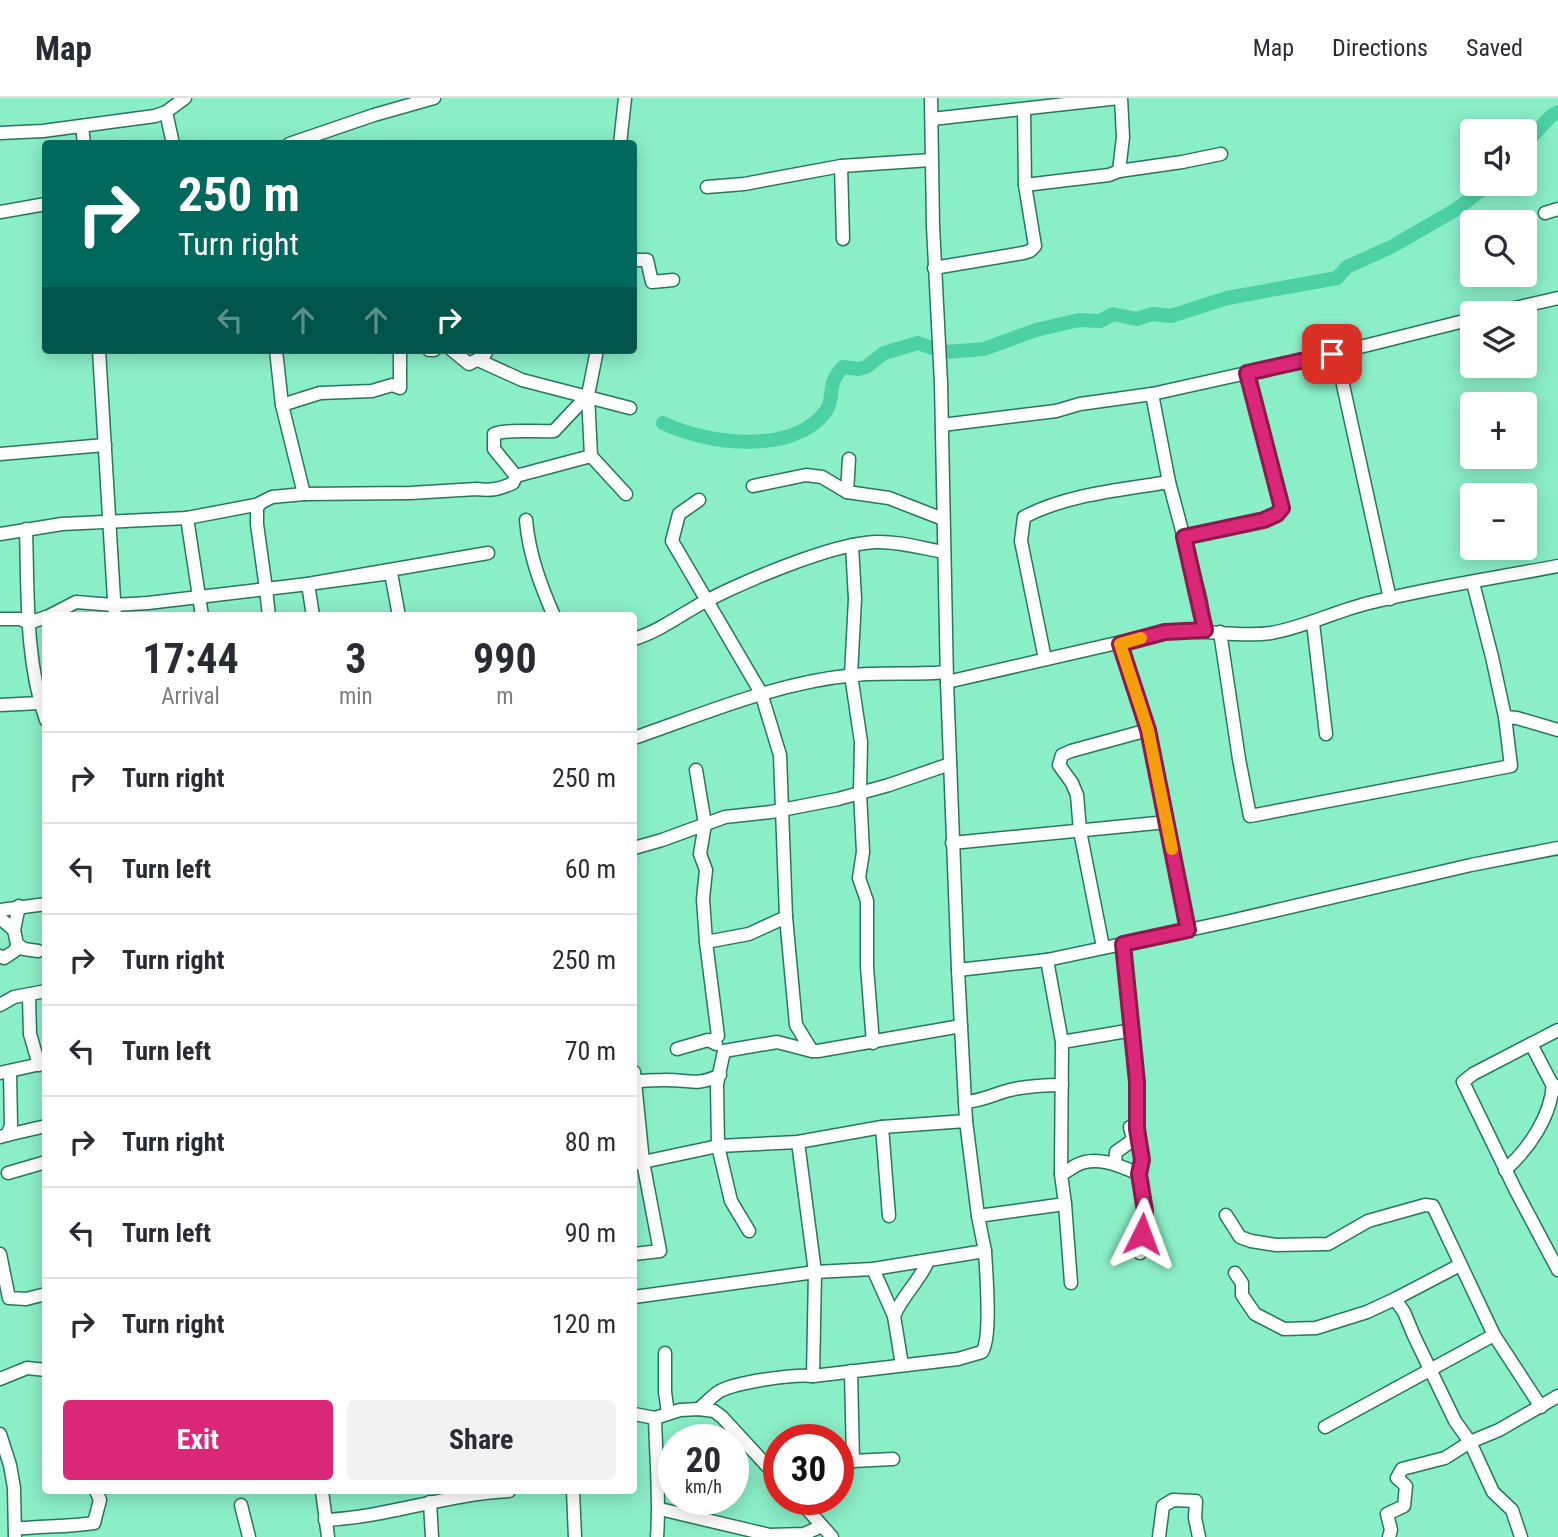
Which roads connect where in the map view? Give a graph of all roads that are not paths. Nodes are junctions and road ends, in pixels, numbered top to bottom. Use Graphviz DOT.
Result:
graph roads {
  1 [pos="185,98"];
  2 [pos="434,98"];
  3 [pos="625,98"];
  4 [pos="931,98"];
  5 [pos="1120,98"];
  6 [pos="406,102"];
  7 [pos="1024,110"];
  8 [pos="166,112"];
  9 [pos="932,119"];
  10 [pos="82,126"];
  11 [pos="0,133"];
  12 [pos="330,137"];
  13 [pos="84,140"];
  14 [pos="172,140"];
  15 [pos="312,140"];
  16 [pos="621,140"];
  17 [pos="1221,154"];
  18 [pos="931,160"];
  19 [pos="841,166"];
  20 [pos="1119,171"];
  21 [pos="1025,185"];
  22 [pos="707,187"];
  23 [pos="42,205"];
  24 [pos="1558,209"];
  25 [pos="0,212"];
  26 [pos="1545,213"];
  27 [pos="844,239"];
  28 [pos="637,260"];
  29 [pos="934,268"];
  30 [pos="673,280"];
  31 [pos="1558,298"];
  32 [pos="1537,303"];
  33 [pos="1460,322"];
  34 [pos="1336,353"];
  35 [pos="99,354"];
  36 [pos="276,354"];
  37 [pos="400,354"];
  38 [pos="457,354"];
  39 [pos="596,354"];
  40 [pos="482,355"];
  41 [pos="1247,373"];
  42 [pos="1152,394"];
  43 [pos="588,395"];
  44 [pos="282,405"];
  45 [pos="630,408"];
  46 [pos="942,425"];
  47 [pos="105,446"];
  48 [pos="0,454"];
  49 [pos="591,456"];
  50 [pos="849,459"];
  51 [pos="516,476"];
  52 [pos="1169,482"];
  53 [pos="753,486"];
  54 [pos="847,492"];
  55 [pos="304,494"];
  56 [pos="626,494"];
  57 [pos="699,500"];
  58 [pos="260,504"];
  59 [pos="187,518"];
  60 [pos="943,519"];
  61 [pos="526,520"];
  62 [pos="108,523"];
  63 [pos="26,529"];
  64 [pos="0,534"];
  65 [pos="1184,537"];
  66 [pos="852,545"];
  67 [pos="944,552"];
  68 [pos="488,553"];
  69 [pos="1558,566"];
  70 [pos="1473,583"];
  71 [pos="308,584"];
  72 [pos="266,589"];
  73 [pos="200,597"];
  74 [pos="1390,598"];
  75 [pos="707,601"];
  76 [pos="114,610"];
  77 [pos="57,612"];
  78 [pos="202,612"];
  79 [pos="269,612"];
  80 [pos="312,612"];
  81 [pos="398,612"];
  82 [pos="552,612"];
  83 [pos="0,619"];
  84 [pos="42,619"];
  85 [pos="1313,622"];
  86 [pos="29,624"];
  87 [pos="1205,630"];
  88 [pos="1220,632"];
  89 [pos="637,638"];
  90 [pos="1120,644"];
  91 [pos="1045,659"];
  92 [pos="850,675"];
  93 [pos="946,677"];
  94 [pos="761,692"];
  95 [pos="40,703"];
  96 [pos="0,705"];
  97 [pos="42,709"];
  98 [pos="1504,717"];
  99 [pos="1148,730"];
  100 [pos="1558,730"];
  101 [pos="1326,734"];
  102 [pos="637,737"];
  103 [pos="950,764"];
  104 [pos="696,770"];
  105 [pos="860,792"];
  106 [pos="782,810"];
  107 [pos="1167,822"];
  108 [pos="705,824"];
  109 [pos="1080,831"];
  110 [pos="952,843"];
  111 [pos="637,847"];
  112 [pos="1558,848"];
  113 [pos="42,904"];
  114 [pos="19,906"];
  115 [pos="0,910"];
  116 [pos="786,917"];
  117 [pos="0,918"];
  118 [pos="14,930"];
  119 [pos="1188,930"];
  120 [pos="706,942"];
  121 [pos="17,944"];
  122 [pos="1123,944"];
  123 [pos="1103,947"];
  124 [pos="38,951"];
  125 [pos="0,956"];
  126 [pos="1047,960"];
  127 [pos="958,970"];
  128 [pos="42,992"];
  129 [pos="29,996"];
  130 [pos="0,1005"];
  131 [pos="961,1026"];
  132 [pos="1133,1030"];
  133 [pos="1558,1030"];
  134 [pos="712,1041"];
  135 [pos="1062,1042"];
  136 [pos="873,1043"];
  137 [pos="1531,1044"];
  138 [pos="677,1049"];
  139 [pos="724,1051"];
  140 [pos="813,1051"];
  141 [pos="42,1064"];
  142 [pos="5,1072"];
  143 [pos="720,1076"];
  144 [pos="637,1080"];
  145 [pos="1062,1085"];
  146 [pos="1556,1090"];
  147 [pos="965,1102"];
  148 [pos="1137,1114"];
  149 [pos="966,1121"];
  150 [pos="42,1127"];
  151 [pos="882,1128"];
  152 [pos="4,1136"];
  153 [pos="637,1142"];
  154 [pos="798,1142"];
  155 [pos="719,1146"];
  156 [pos="1115,1162"];
  157 [pos="42,1163"];
  158 [pos="638,1163"];
  159 [pos="1505,1170"];
  160 [pos="8,1173"];
  161 [pos="1061,1174"];
  162 [pos="1139,1174"];
  163 [pos="1065,1204"];
  164 [pos="1226,1215"];
  165 [pos="889,1216"];
  166 [pos="978,1216"];
  167 [pos="749,1231"];
  168 [pos="985,1251"];
  169 [pos="1140,1253"];
  170 [pos="0,1255"];
  171 [pos="637,1255"];
  172 [pos="1555,1256"];
  173 [pos="928,1261"];
  174 [pos="1460,1265"];
  175 [pos="873,1269"];
  176 [pos="1558,1270"];
  177 [pos="815,1272"];
  178 [pos="1235,1273"];
  179 [pos="1071,1283"];
  180 [pos="42,1295"];
  181 [pos="637,1297"];
  182 [pos="1395,1299"];
  183 [pos="894,1316"];
  184 [pos="1494,1335"];
  185 [pos="665,1353"];
  186 [pos="902,1365"];
  187 [pos="42,1369"];
  188 [pos="1431,1369"];
  189 [pos="851,1371"];
  190 [pos="813,1376"];
  191 [pos="0,1379"];
  192 [pos="1558,1396"];
  193 [pos="1541,1407"];
  194 [pos="699,1409"];
  195 [pos="637,1415"];
  196 [pos="662,1416"];
  197 [pos="661,1424"];
  198 [pos="852,1424"];
  199 [pos="1325,1427"];
  200 [pos="0,1434"];
  201 [pos="1470,1442"];
  202 [pos="658,1459"];
  203 [pos="893,1459"];
  204 [pos="854,1461"];
  205 [pos="762,1462"];
  206 [pos="5,1465"];
  207 [pos="97,1494"];
  208 [pos="322,1494"];
  209 [pos="473,1494"];
  210 [pos="573,1494"];
  211 [pos="658,1494"];
  212 [pos="430,1502"];
  213 [pos="241,1505"];
  214 [pos="659,1515"];
  215 [pos="685,1515"];
  216 [pos="812,1515"];
  217 [pos="326,1520"];
  218 [pos="94,1523"];
  219 [pos="822,1526"];
  220 [pos="15,1533"];
  221 [pos="95,1537"];
  222 [pos="249,1537"];
  223 [pos="328,1537"];
  224 [pos="432,1537"];
  225 [pos="575,1537"];
  226 [pos="657,1537"];
  227 [pos="832,1537"];
  228 [pos="1159,1537"];
  229 [pos="1199,1537"];
  230 [pos="1389,1537"];
  231 [pos="1521,1537"];
  1 -- 8 [label="street"];
  2 -- 6 [label="street"];
  3 -- 16 [label="street"];
  4 -- 9 [label="street"];
  5 -- 7 [label="street"];
  5 -- 20 [label="street"];
  6 -- 12 [label="street"];
  7 -- 9 [label="street"];
  7 -- 21 [label="street"];
  8 -- 10 [label="street"];
  8 -- 14 [label="street"];
  9 -- 18 [label="street"];
  10 -- 11 [label="street"];
  10 -- 13 [label="street"];
  12 -- 15 [label="street"];
  17 -- 20 [label="street"];
  18 -- 19 [label="street"];
  18 -- 29 [label="street"];
  19 -- 22 [label="street"];
  19 -- 27 [label="street"];
  20 -- 21 [label="street"];
  21 -- 29 [label="street"];
  23 -- 25 [label="street"];
  24 -- 26 [label="street"];
  28 -- 30 [label="street"];
  29 -- 46 [label="street"];
  31 -- 32 [label="street"];
  33 -- 34 [label="street"];
  34 -- 41 [label="street"];
  34 -- 74 [label="street"];
  35 -- 47 [label="street"];
  36 -- 44 [label="street"];
  37 -- 44 [label="street"];
  38 -- 40 [label="street"];
  39 -- 43 [label="street"];
  40 -- 43 [label="street"];
  41 -- 42 [label="street"];
  41 -- 65 [label="street"];
  42 -- 46 [label="street"];
  42 -- 52 [label="street"];
  43 -- 45 [label="street"];
  43 -- 49 [label="street"];
  43 -- 51 [label="street"];
  44 -- 55 [label="street"];
  46 -- 60 [label="street"];
  47 -- 48 [label="street"];
  47 -- 62 [label="street"];
  49 -- 51 [label="street"];
  49 -- 56 [label="street"];
  50 -- 54 [label="street"];
  51 -- 55 [label="street"];
  52 -- 65 [label="street"];
  52 -- 91 [label="street"];
  53 -- 54 [label="street"];
  54 -- 60 [label="street"];
  55 -- 58 [label="street"];
  57 -- 75 [label="street"];
  58 -- 59 [label="street"];
  58 -- 72 [label="street"];
  59 -- 62 [label="street"];
  59 -- 73 [label="street"];
  60 -- 67 [label="street"];
  61 -- 82 [label="street"];
  62 -- 63 [label="street"];
  62 -- 76 [label="street"];
  63 -- 64 [label="street"];
  63 -- 86 [label="street"];
  65 -- 87 [label="street"];
  66 -- 67 [label="street"];
  66 -- 75 [label="street"];
  66 -- 92 [label="street"];
  67 -- 93 [label="street"];
  68 -- 71 [label="street"];
  69 -- 70 [label="street"];
  70 -- 74 [label="street"];
  70 -- 98 [label="street"];
  71 -- 72 [label="street"];
  71 -- 80 [label="street"];
  71 -- 81 [label="street"];
  72 -- 73 [label="street"];
  72 -- 79 [label="street"];
  73 -- 76 [label="street"];
  73 -- 78 [label="street"];
  74 -- 85 [label="street"];
  75 -- 89 [label="street"];
  75 -- 94 [label="street"];
  76 -- 77 [label="street"];
  83 -- 86 [label="street"];
  84 -- 86 [label="street"];
  85 -- 88 [label="street"];
  85 -- 101 [label="street"];
  86 -- 95 [label="street"];
  87 -- 88 [label="street"];
  87 -- 90 [label="street"];
  88 -- 98 [label="street"];
  90 -- 91 [label="street"];
  90 -- 99 [label="street"];
  91 -- 93 [label="street"];
  92 -- 93 [label="street"];
  92 -- 94 [label="street"];
  92 -- 105 [label="street"];
  93 -- 103 [label="street"];
  94 -- 102 [label="street"];
  94 -- 106 [label="street"];
  95 -- 96 [label="street"];
  95 -- 97 [label="street"];
  98 -- 100 [label="street"];
  99 -- 107 [label="street"];
  99 -- 109 [label="street"];
  103 -- 105 [label="street"];
  103 -- 110 [label="street"];
  104 -- 108 [label="street"];
  105 -- 106 [label="street"];
  105 -- 136 [label="street"];
  106 -- 108 [label="street"];
  106 -- 116 [label="street"];
  107 -- 109 [label="street"];
  107 -- 119 [label="street"];
  108 -- 111 [label="street"];
  108 -- 120 [label="street"];
  109 -- 110 [label="street"];
  109 -- 123 [label="street"];
  110 -- 127 [label="street"];
  112 -- 119 [label="street"];
  113 -- 114 [label="street"];
  114 -- 115 [label="street"];
  114 -- 118 [label="street"];
  116 -- 120 [label="street"];
  116 -- 140 [label="street"];
  117 -- 118 [label="street"];
  118 -- 121 [label="street"];
  119 -- 122 [label="street"];
  120 -- 134 [label="street"];
  121 -- 124 [label="street"];
  121 -- 125 [label="street"];
  122 -- 123 [label="street"];
  122 -- 132 [label="street"];
  123 -- 126 [label="street"];
  126 -- 127 [label="street"];
  126 -- 135 [label="street"];
  127 -- 131 [label="street"];
  128 -- 129 [label="street"];
  129 -- 130 [label="street"];
  129 -- 141 [label="street"];
  131 -- 136 [label="street"];
  131 -- 147 [label="street"];
  132 -- 135 [label="street"];
  132 -- 148 [label="street"];
  133 -- 137 [label="street"];
  134 -- 138 [label="street"];
  134 -- 139 [label="street"];
  135 -- 145 [label="street"];
  136 -- 140 [label="street"];
  137 -- 146 [label="street"];
  137 -- 159 [label="street"];
  139 -- 140 [label="street"];
  139 -- 143 [label="street"];
  141 -- 142 [label="street"];
  142 -- 152 [label="street"];
  143 -- 144 [label="street"];
  143 -- 155 [label="street"];
  145 -- 147 [label="street"];
  145 -- 161 [label="street"];
  146 -- 159 [label="street"];
  147 -- 149 [label="street"];
  148 -- 156 [label="street"];
  148 -- 162 [label="street"];
  149 -- 151 [label="street"];
  149 -- 166 [label="street"];
  150 -- 152 [label="street"];
  151 -- 154 [label="street"];
  151 -- 165 [label="street"];
  153 -- 158 [label="street"];
  154 -- 155 [label="street"];
  154 -- 177 [label="street"];
  155 -- 158 [label="street"];
  155 -- 167 [label="street"];
  156 -- 161 [label="street"];
  156 -- 162 [label="street"];
  157 -- 160 [label="street"];
  158 -- 171 [label="street"];
  159 -- 172 [label="street"];
  161 -- 163 [label="street"];
  162 -- 169 [label="street"];
  163 -- 166 [label="street"];
  163 -- 179 [label="street"];
  164 -- 174 [label="street"];
  166 -- 168 [label="street"];
  168 -- 173 [label="street"];
  168 -- 186 [label="street"];
  170 -- 180 [label="street"];
  172 -- 176 [label="street"];
  173 -- 175 [label="street"];
  173 -- 183 [label="street"];
  174 -- 182 [label="street"];
  174 -- 184 [label="street"];
  175 -- 177 [label="street"];
  175 -- 183 [label="street"];
  177 -- 181 [label="street"];
  177 -- 190 [label="street"];
  178 -- 182 [label="street"];
  182 -- 188 [label="street"];
  183 -- 186 [label="street"];
  184 -- 188 [label="street"];
  184 -- 193 [label="street"];
  185 -- 196 [label="street"];
  186 -- 189 [label="street"];
  187 -- 191 [label="street"];
  188 -- 199 [label="street"];
  188 -- 201 [label="street"];
  189 -- 190 [label="street"];
  189 -- 198 [label="street"];
  190 -- 194 [label="street"];
  192 -- 193 [label="street"];
  193 -- 201 [label="street"];
  194 -- 196 [label="street"];
  194 -- 205 [label="street"];
  195 -- 196 [label="street"];
  196 -- 197 [label="street"];
  200 -- 206 [label="street"];
  201 -- 230 [label="street"];
  201 -- 231 [label="street"];
  202 -- 211 [label="street"];
  203 -- 204 [label="street"];
  206 -- 220 [label="street"];
  207 -- 218 [label="street"];
  208 -- 217 [label="street"];
  209 -- 212 [label="street"];
  210 -- 225 [label="street"];
  212 -- 217 [label="street"];
  212 -- 224 [label="street"];
  213 -- 222 [label="street"];
  214 -- 226 [label="street"];
  215 -- 219 [label="street"];
  216 -- 219 [label="street"];
  217 -- 223 [label="street"];
  218 -- 220 [label="street"];
  218 -- 221 [label="street"];
  219 -- 227 [label="street"];
  228 -- 229 [label="street"];
}
